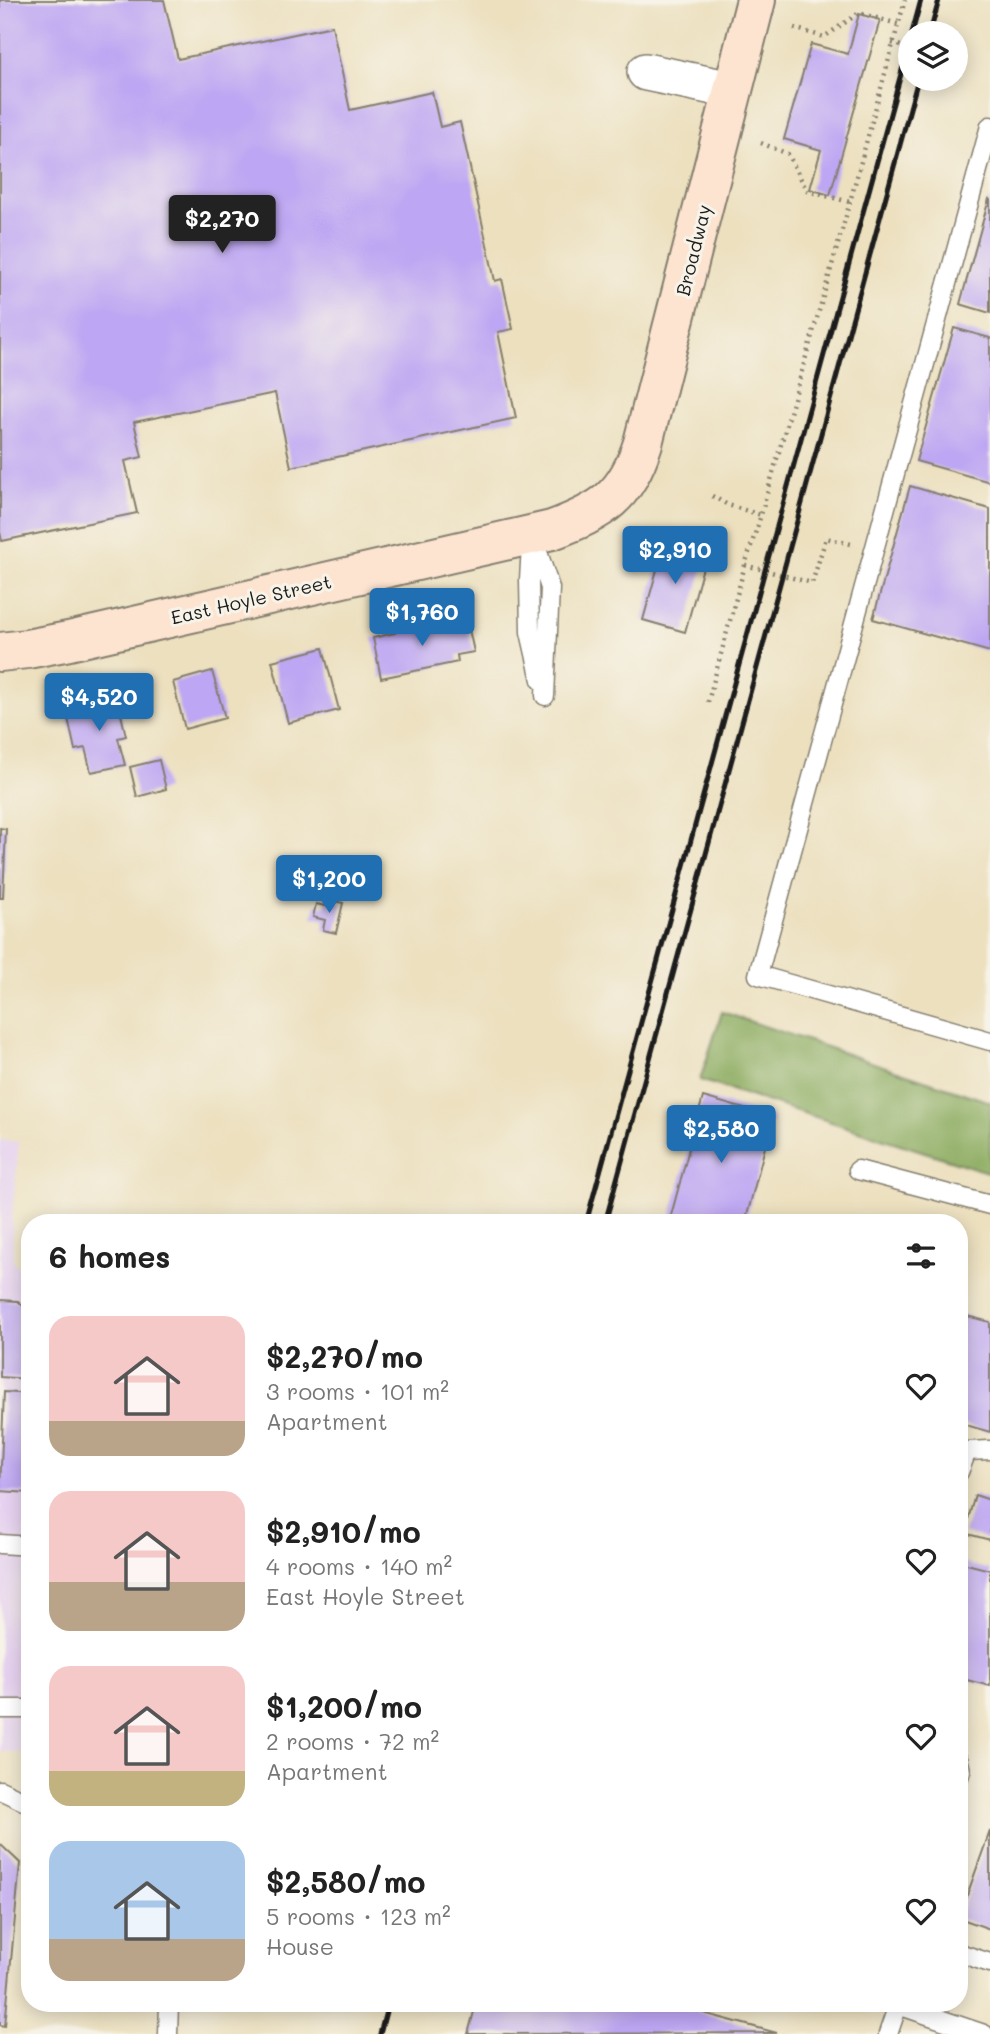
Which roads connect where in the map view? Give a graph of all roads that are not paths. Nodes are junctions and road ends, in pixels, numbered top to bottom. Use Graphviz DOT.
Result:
graph roads {
  1 [pos="756,0"];
  2 [pos="646,72"];
  3 [pos="732,90"];
  4 [pos="990,126"];
  5 [pos="616,495"];
  6 [pos="532,534"];
  7 [pos="0,652"];
  8 [pos="990,1041"];
  9 [pos="858,1170"];
  10 [pos="990,1205"];
  11 [pos="990,1450"];
  12 [pos="968,1451"];
  13 [pos="0,1544"];
  14 [pos="21,1545"];
  15 [pos="0,1709"];
  16 [pos="21,1709"];
  17 [pos="0,1790"];
  18 [pos="21,1800"];
  19 [pos="968,1956"];
  20 [pos="990,1962"];
  21 [pos="169,2012"];
  22 [pos="895,2012"];
  23 [pos="920,2012"];
  24 [pos="168,2034"];
  25 [pos="888,2034"];
  26 [pos="984,2034"];
  1 -- 3 [label="street, Broadway"];
  2 -- 3 [label="street"];
  3 -- 5 [label="street, Broadway"];
  4 -- 8 [label="lane"];
  5 -- 6 [label="street, East Hoyle Street"];
  6 -- 6 [label="lane"];
  6 -- 7 [label="street, East Hoyle Street"];
  9 -- 10 [label="lane"];
  11 -- 12 [label="lane"];
  13 -- 14 [label="lane"];
  15 -- 16 [label="lane"];
  17 -- 18 [label="lane"];
  19 -- 20 [label="lane"];
  21 -- 24 [label="lane"];
  22 -- 25 [label="lane"];
  23 -- 26 [label="lane"];
}
